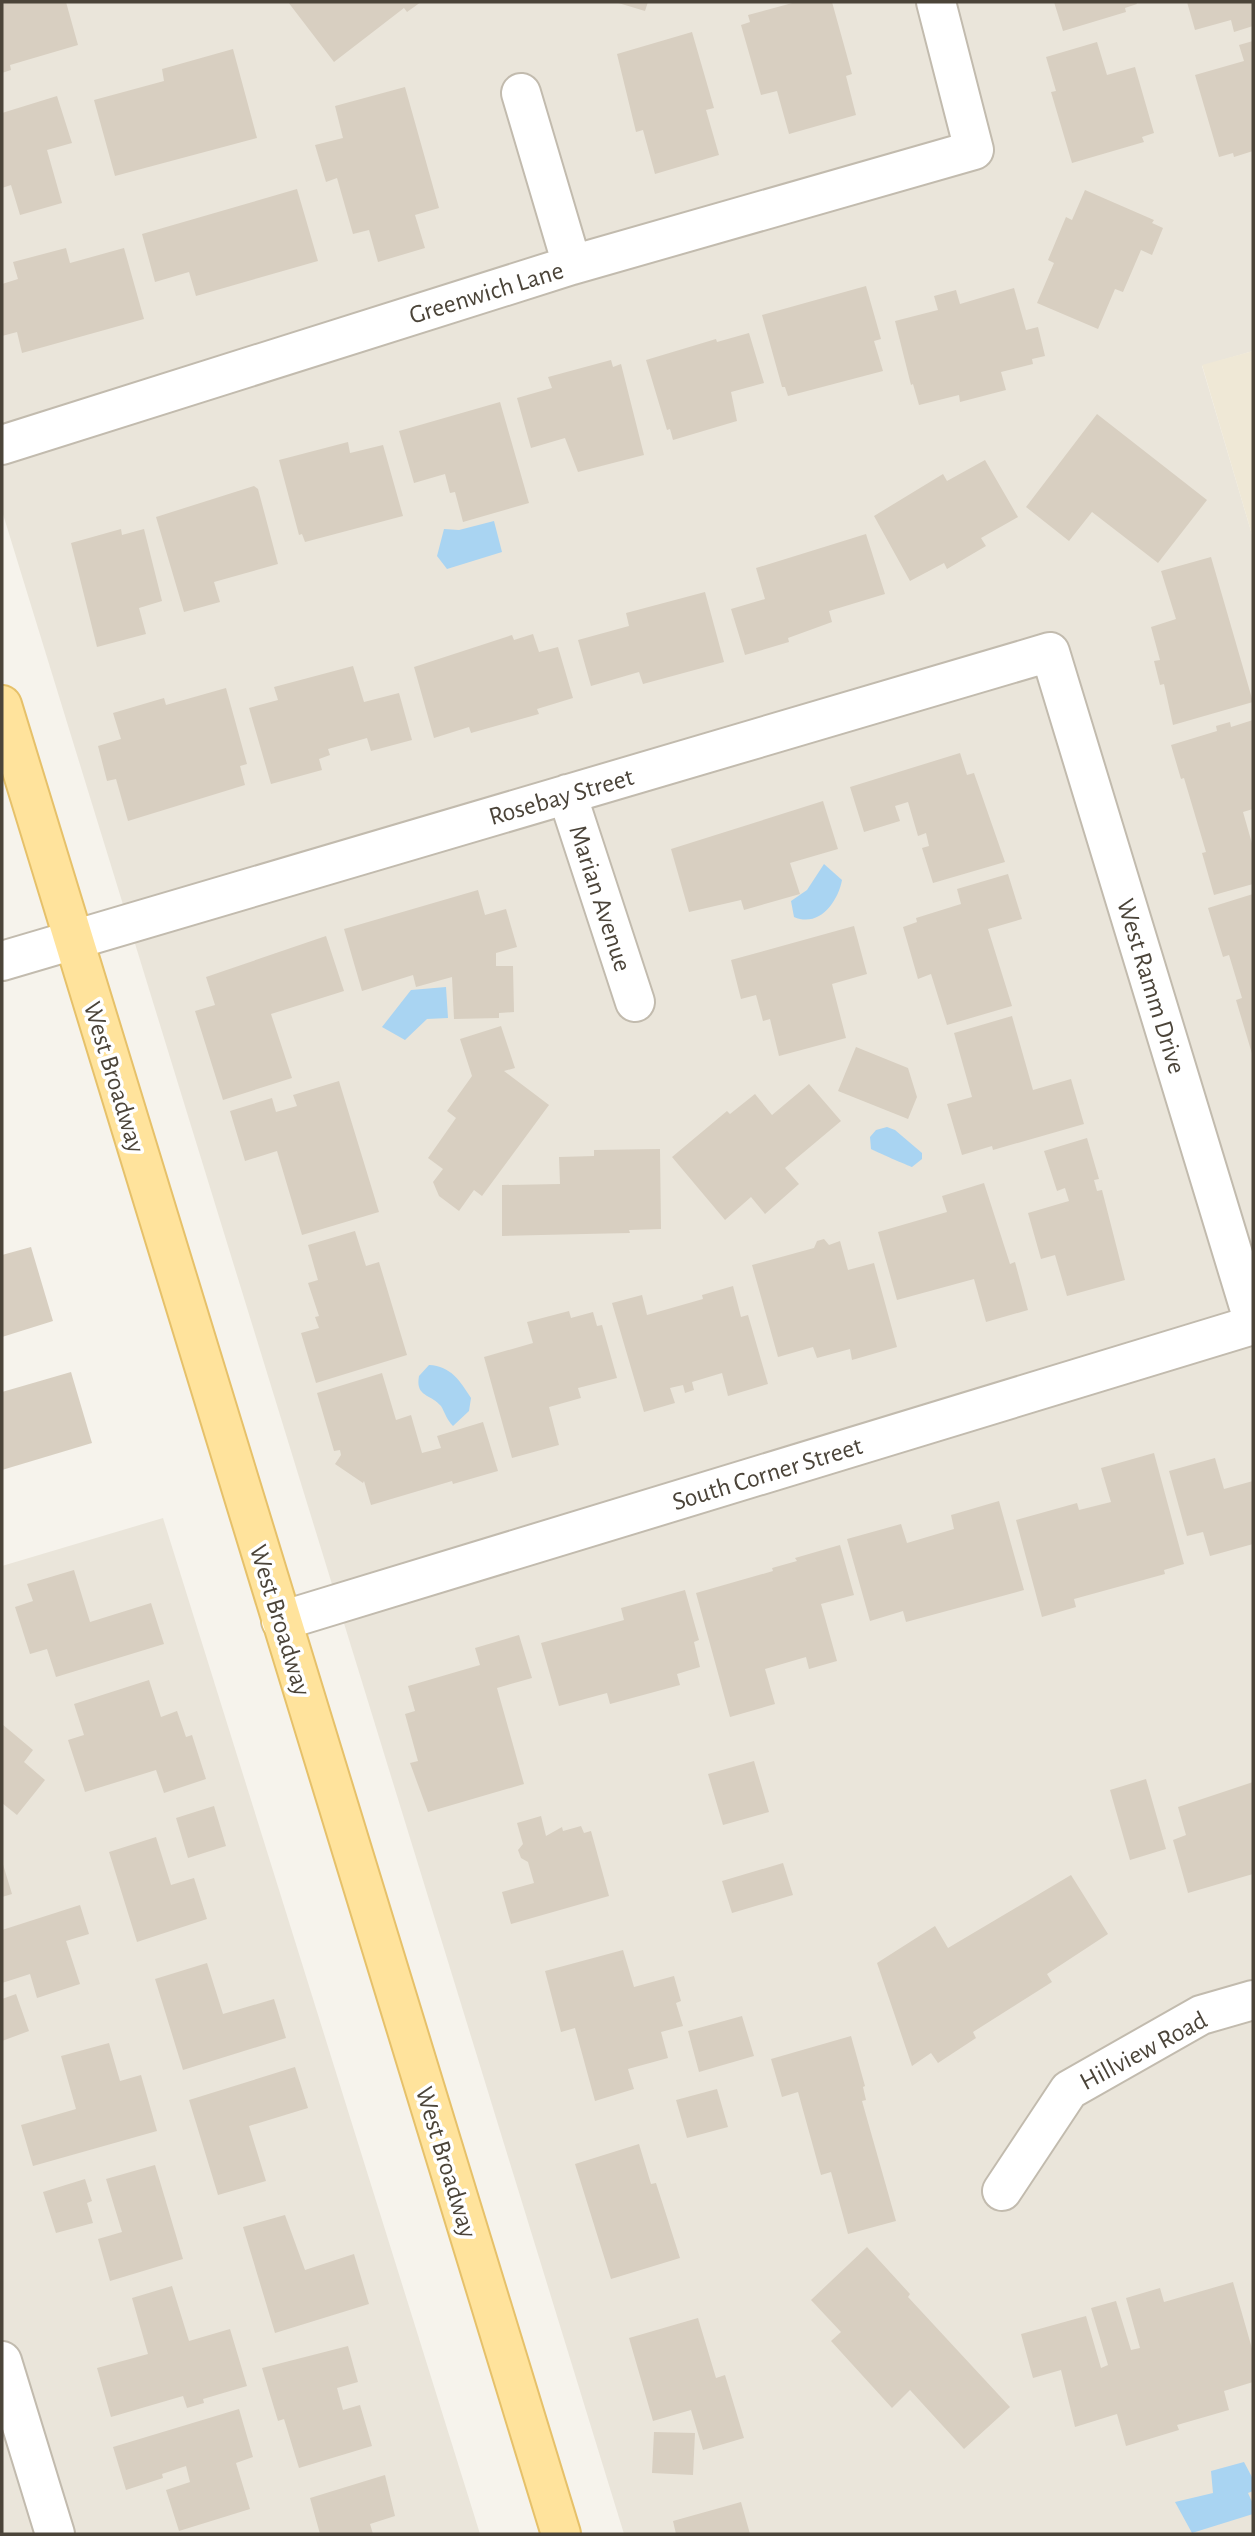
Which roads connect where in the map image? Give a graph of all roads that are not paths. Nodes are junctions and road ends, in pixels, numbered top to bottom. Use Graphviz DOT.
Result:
graph roads {
  1 [pos="936,2"];
  2 [pos="520,93"];
  3 [pos="572,265"];
  4 [pos="2,445"];
  5 [pos="1050,652"];
  6 [pos="2,705"];
  7 [pos="567,794"];
  8 [pos="73,940"];
  9 [pos="2,961"];
  10 [pos="635,1002"];
  11 [pos="1253,1323"];
  12 [pos="281,1621"];
  13 [pos="1253,2000"];
  14 [pos="1002,2191"];
  15 [pos="2,2361"];
  16 [pos="55,2534"];
  17 [pos="561,2534"];
  1 -- 3 [label="street, Greenwich Lane"];
  2 -- 3 [label="street"];
  3 -- 4 [label="street, Greenwich Lane"];
  5 -- 7 [label="street, Rosebay Street"];
  5 -- 11 [label="street, West Ramm Drive"];
  6 -- 8 [label="main road, West Broadway"];
  7 -- 8 [label="street, Rosebay Street"];
  7 -- 10 [label="street, Marian Avenue"];
  8 -- 9 [label="street, Rosebay Street"];
  8 -- 12 [label="main road, West Broadway"];
  11 -- 12 [label="street, South Corner Street"];
  12 -- 17 [label="main road, West Broadway"];
  13 -- 14 [label="street, Hillview Road"];
  15 -- 16 [label="street"];
}
